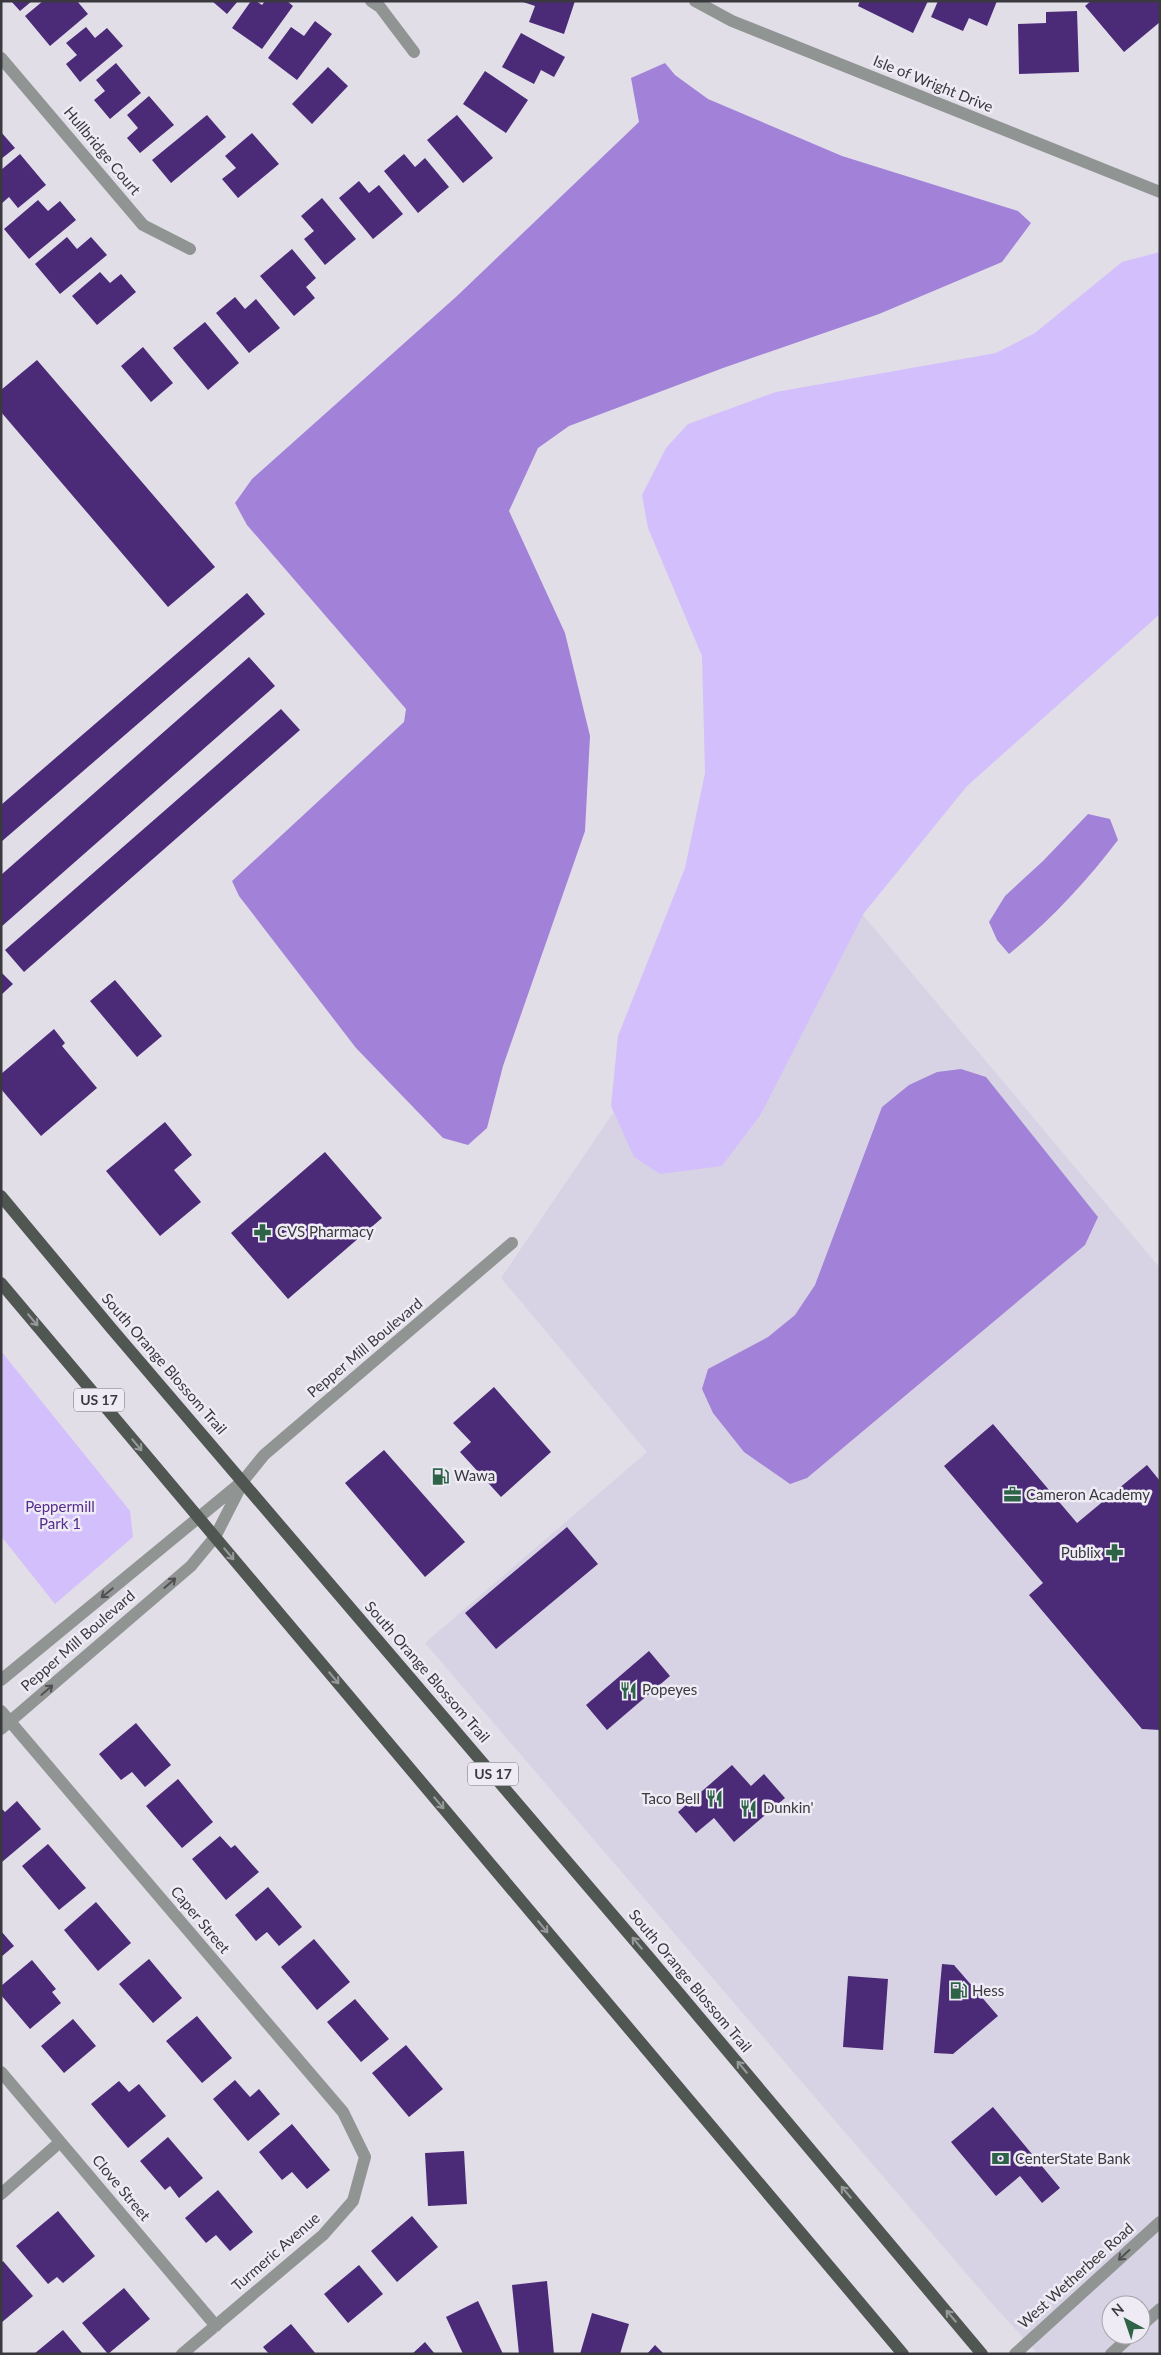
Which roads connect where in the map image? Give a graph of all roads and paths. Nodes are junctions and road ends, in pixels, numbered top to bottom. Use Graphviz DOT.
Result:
graph roads {
  1 [pos="371,1"];
  2 [pos="696,1"];
  3 [pos="414,52"];
  4 [pos="1,58"];
  5 [pos="1160,192"];
  6 [pos="190,249"];
  7 [pos="1,1196"];
  8 [pos="512,1244"];
  9 [pos="1,1283"];
  10 [pos="243,1481"];
  11 [pos="198,1517"];
  12 [pos="215,1537"];
  13 [pos="1,1680"];
  14 [pos="1,1711"];
  15 [pos="6,1725"];
  16 [pos="1,2072"];
  17 [pos="60,2142"];
  18 [pos="365,2157"];
  19 [pos="1,2194"];
  20 [pos="1160,2222"];
  21 [pos="216,2326"];
  22 [pos="1121,2345"];
  23 [pos="182,2354"];
  24 [pos="903,2354"];
  25 [pos="982,2354"];
  26 [pos="1015,2354"];
  27 [pos="1111,2354"];
  1 -- 3 [label="street"];
  2 -- 5 [label="street, Isle of Wright Drive"];
  4 -- 6 [label="street, Hullbridge Court"];
  7 -- 10 [label="main road, South Orange Blossom Trail / US 17"];
  8 -- 10 [label="street, Pepper Mill Boulevard"];
  9 -- 11 [label="main road, US 17, one-way"];
  10 -- 11 [label="street, Pepper Mill Boulevard"];
  10 -- 12 [label="street, Pepper Mill Boulevard"];
  25 -- 10 [label="main road, South Orange Blossom Trail / US 17, one-way"];
  11 -- 12 [label="main road, US 17"];
  11 -- 13 [label="street, Pepper Mill Boulevard, one-way"];
  15 -- 12 [label="street, Pepper Mill Boulevard, one-way"];
  12 -- 24 [label="main road, US 17, one-way"];
  14 -- 15 [label="street, Caper Street"];
  15 -- 18 [label="street, Caper Street"];
  16 -- 17 [label="street, Clove Street"];
  17 -- 19 [label="street"];
  17 -- 21 [label="street, Clove Street"];
  18 -- 21 [label="street, Turmeric Avenue"];
  20 -- 26 [label="street, West Wetherbee Road, one-way"];
  21 -- 23 [label="street, Turmeric Avenue"];
  22 -- 27 [label="street"];
}
